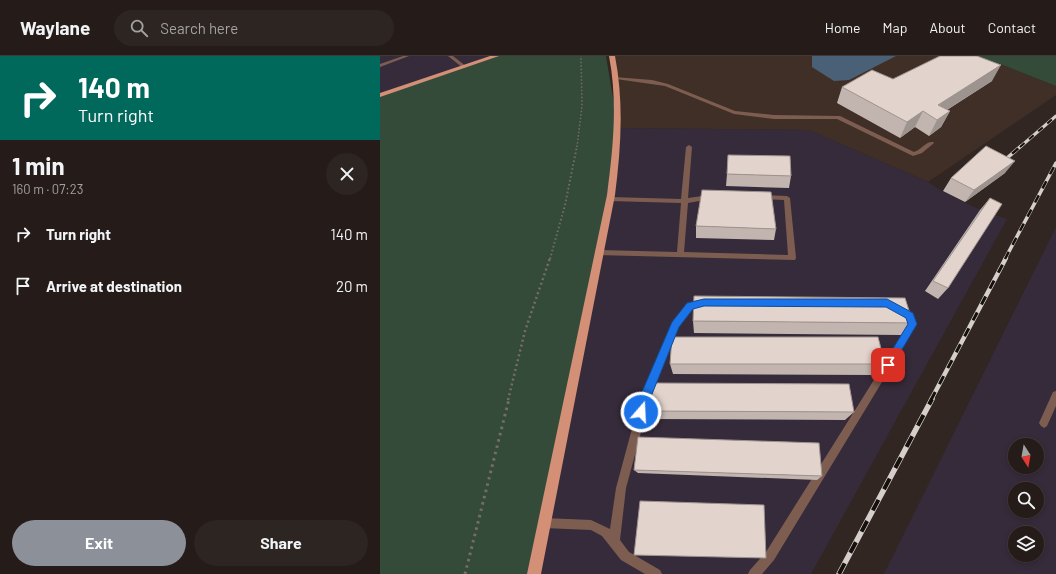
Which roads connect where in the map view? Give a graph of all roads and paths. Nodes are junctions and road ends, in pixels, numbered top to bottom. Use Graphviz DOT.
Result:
graph roads {
  1 [pos="407,56"];
  2 [pos="450,56"];
  3 [pos="496,56"];
  4 [pos="581,56"];
  5 [pos="612,56"];
  6 [pos="380,66"];
  7 [pos="466,67"];
  8 [pos="616,78"];
  9 [pos="380,95"];
  10 [pos="931,143"];
  11 [pos="689,147"];
  12 [pos="714,196"];
  13 [pos="751,197"];
  14 [pos="610,199"];
  15 [pos="685,201"];
  16 [pos="599,254"];
  17 [pos="680,255"];
  18 [pos="712,302"];
  19 [pos="898,308"];
  20 [pos="1056,395"];
  21 [pos="1044,423"];
  22 [pos="544,523"];
  23 [pos="614,541"];
  24 [pos="464,574"];
  25 [pos="534,574"];
  26 [pos="656,574"];
  27 [pos="754,574"];
  1 -- 6 [label="lane"];
  2 -- 7 [label="lane"];
  3 -- 7 [label="main road"];
  4 -- 24 [label="path"];
  5 -- 8 [label="main road"];
  7 -- 9 [label="main road"];
  8 -- 10 [label="lane"];
  8 -- 14 [label="main road"];
  11 -- 15 [label="lane"];
  12 -- 15 [label="lane"];
  13 -- 17 [label="lane"];
  14 -- 15 [label="lane"];
  14 -- 16 [label="main road"];
  15 -- 17 [label="lane"];
  16 -- 17 [label="lane"];
  16 -- 22 [label="main road"];
  18 -- 23 [label="lane"];
  19 -- 27 [label="lane"];
  20 -- 21 [label="lane"];
  22 -- 23 [label="lane"];
  22 -- 25 [label="main road"];
  23 -- 26 [label="lane"];
}
